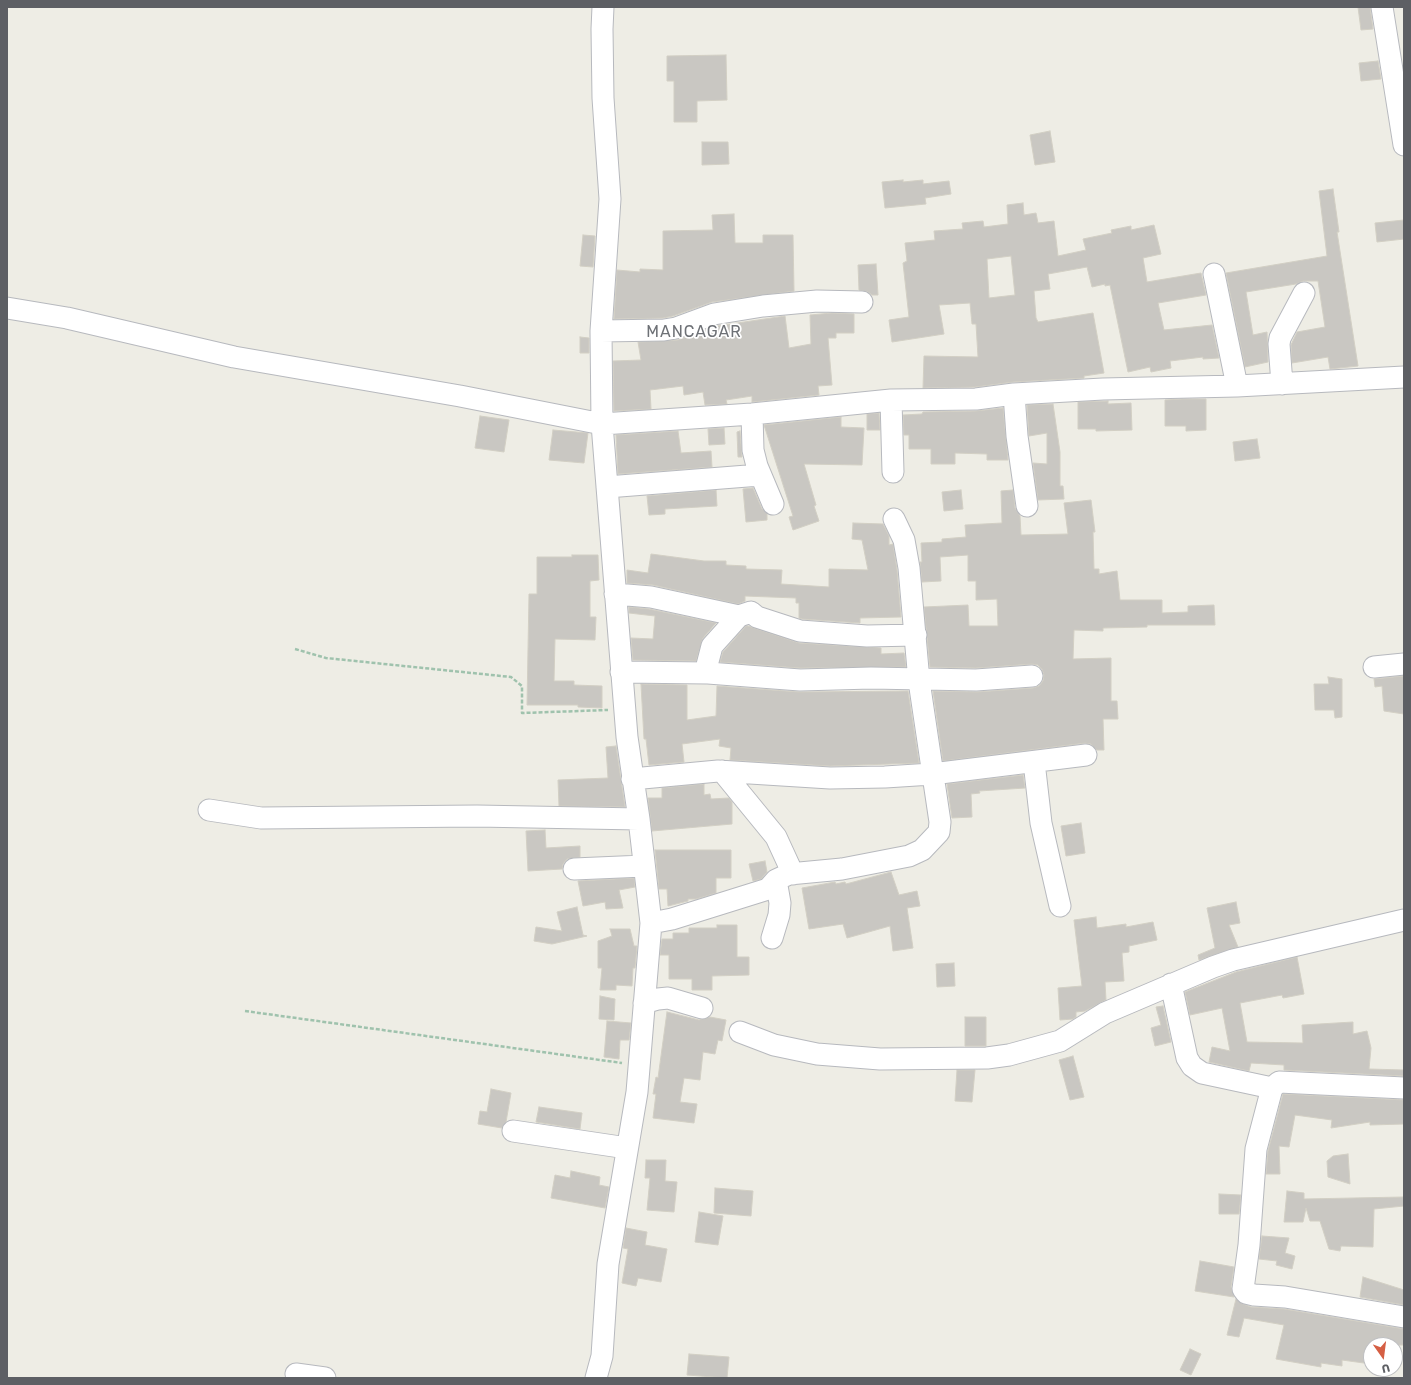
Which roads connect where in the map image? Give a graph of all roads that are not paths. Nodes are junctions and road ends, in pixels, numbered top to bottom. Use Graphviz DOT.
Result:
graph roads {
  1 [pos="603,7"];
  2 [pos="1382,7"];
  3 [pos="1404,145"];
  4 [pos="1214,274"];
  5 [pos="1304,293"];
  6 [pos="862,302"];
  7 [pos="7,308"];
  8 [pos="600,331"];
  9 [pos="1404,377"];
  10 [pos="1282,384"];
  11 [pos="1237,386"];
  12 [pos="1014,394"];
  13 [pos="892,400"];
  14 [pos="752,414"];
  15 [pos="602,424"];
  16 [pos="893,472"];
  17 [pos="754,475"];
  18 [pos="607,487"];
  19 [pos="773,504"];
  20 [pos="1028,506"];
  21 [pos="894,519"];
  22 [pos="615,594"];
  23 [pos="749,615"];
  24 [pos="916,636"];
  25 [pos="1404,664"];
  26 [pos="1374,667"];
  27 [pos="621,672"];
  28 [pos="711,673"];
  29 [pos="1032,676"];
  30 [pos="919,680"];
  31 [pos="1086,755"];
  32 [pos="1034,762"];
  33 [pos="715,771"];
  34 [pos="932,774"];
  35 [pos="632,779"];
  36 [pos="209,810"];
  37 [pos="639,820"];
  38 [pos="644,866"];
  39 [pos="574,869"];
  40 [pos="784,876"];
  41 [pos="1060,906"];
  42 [pos="1404,920"];
  43 [pos="651,923"];
  44 [pos="772,938"];
  45 [pos="1171,984"];
  46 [pos="644,1003"];
  47 [pos="702,1008"];
  48 [pos="740,1032"];
  49 [pos="1272,1088"];
  50 [pos="1404,1088"];
  51 [pos="513,1131"];
  52 [pos="628,1148"];
  53 [pos="1404,1317"];
  54 [pos="296,1374"];
  55 [pos="325,1378"];
  56 [pos="596,1378"];
  1 -- 8 [label="street"];
  2 -- 3 [label="street"];
  4 -- 11 [label="street"];
  5 -- 10 [label="street"];
  6 -- 8 [label="street"];
  7 -- 15 [label="street"];
  8 -- 15 [label="street"];
  9 -- 10 [label="street"];
  10 -- 11 [label="street"];
  11 -- 12 [label="street"];
  12 -- 13 [label="street"];
  12 -- 20 [label="street"];
  13 -- 14 [label="street"];
  13 -- 16 [label="street"];
  14 -- 15 [label="street"];
  14 -- 17 [label="street"];
  15 -- 18 [label="street"];
  17 -- 18 [label="street"];
  17 -- 19 [label="street"];
  18 -- 22 [label="street"];
  21 -- 24 [label="street"];
  22 -- 23 [label="street"];
  22 -- 27 [label="street"];
  23 -- 24 [label="street"];
  23 -- 28 [label="street"];
  24 -- 30 [label="street"];
  25 -- 26 [label="street"];
  27 -- 28 [label="street"];
  27 -- 35 [label="street"];
  28 -- 30 [label="street"];
  29 -- 30 [label="street"];
  30 -- 34 [label="street"];
  31 -- 32 [label="street"];
  32 -- 34 [label="street"];
  32 -- 41 [label="street"];
  33 -- 34 [label="street"];
  33 -- 35 [label="street"];
  33 -- 40 [label="street"];
  34 -- 40 [label="street"];
  35 -- 37 [label="street"];
  36 -- 37 [label="street"];
  37 -- 38 [label="street"];
  38 -- 39 [label="street"];
  38 -- 43 [label="street"];
  40 -- 43 [label="street"];
  40 -- 44 [label="street"];
  42 -- 45 [label="street"];
  43 -- 46 [label="street"];
  45 -- 48 [label="street"];
  45 -- 49 [label="street"];
  46 -- 47 [label="street"];
  46 -- 52 [label="street"];
  49 -- 50 [label="street"];
  49 -- 53 [label="street"];
  51 -- 52 [label="street"];
  52 -- 56 [label="street"];
  54 -- 55 [label="street"];
}
